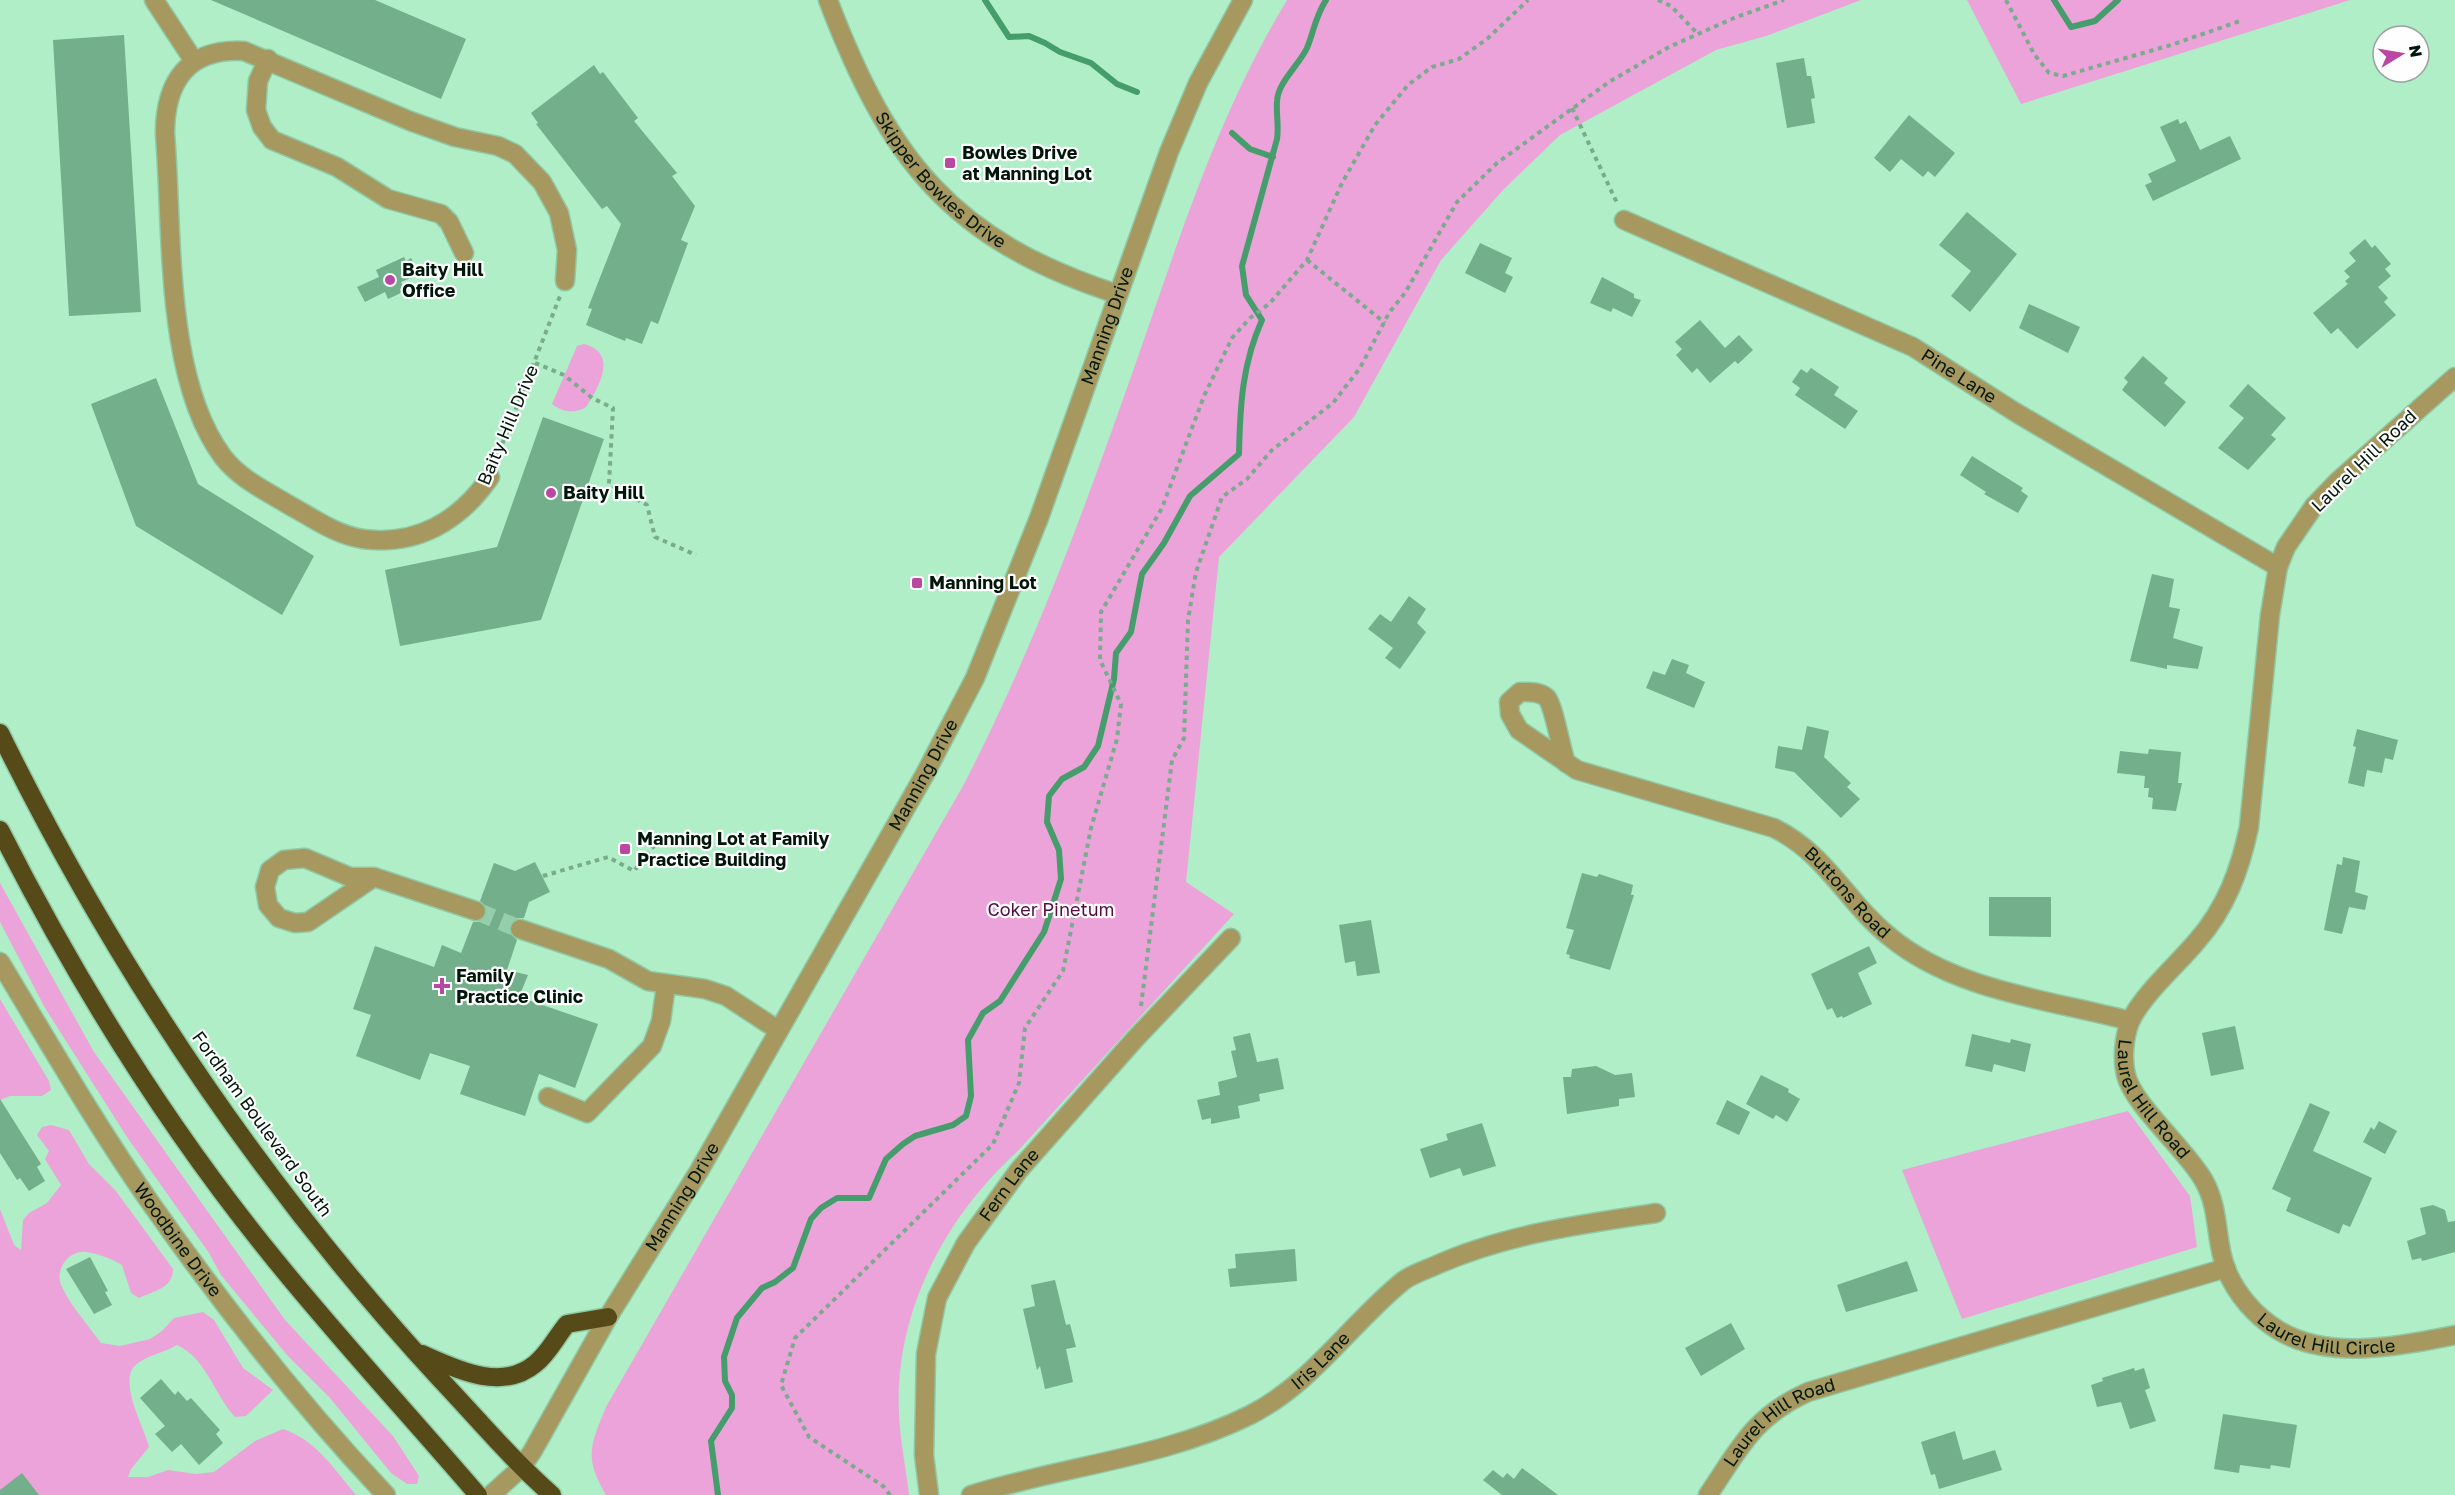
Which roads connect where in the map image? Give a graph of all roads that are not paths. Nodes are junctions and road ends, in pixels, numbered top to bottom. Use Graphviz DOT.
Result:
graph roads {
  1 [pos="154,0"];
  2 [pos="828,0"];
  3 [pos="1243,0"];
  4 [pos="268,59"];
  5 [pos="194,61"];
  6 [pos="1624,220"];
  7 [pos="464,253"];
  8 [pos="565,281"];
  9 [pos="1117,294"];
  10 [pos="2455,377"];
  11 [pos="490,477"];
  12 [pos="2278,567"];
  13 [pos="0,733"];
  14 [pos="1566,763"];
  15 [pos="0,830"];
  16 [pos="374,877"];
  17 [pos="476,911"];
  18 [pos="520,929"];
  19 [pos="1231,938"];
  20 [pos="0,962"];
  21 [pos="666,985"];
  22 [pos="2130,1021"];
  23 [pos="778,1030"];
  24 [pos="548,1097"];
  25 [pos="1656,1213"];
  26 [pos="2226,1268"];
  27 [pos="608,1317"];
  28 [pos="2455,1335"];
  29 [pos="413,1350"];
  30 [pos="521,1468"];
  31 [pos="386,1495"];
  32 [pos="478,1495"];
  33 [pos="491,1495"];
  34 [pos="552,1495"];
  35 [pos="929,1495"];
  36 [pos="972,1495"];
  37 [pos="1708,1495"];
  1 -- 5 [label="street"];
  2 -- 9 [label="street, Skipper Bowles Drive"];
  3 -- 9 [label="street, Manning Drive"];
  4 -- 5 [label="street"];
  4 -- 7 [label="street"];
  4 -- 8 [label="street"];
  5 -- 11 [label="street, Baity Hill Drive"];
  6 -- 12 [label="street, Pine Lane"];
  9 -- 23 [label="street, Manning Drive"];
  10 -- 12 [label="street, Laurel Hill Road"];
  12 -- 22 [label="street, Laurel Hill Road"];
  13 -- 29 [label="highway, Fordham Boulevard South"];
  14 -- 22 [label="street, Buttons Road"];
  15 -- 32 [label="highway"];
  16 -- 16 [label="street"];
  16 -- 17 [label="street"];
  18 -- 21 [label="street"];
  19 -- 35 [label="street, Fern Lane"];
  20 -- 31 [label="street, Woodbine Drive"];
  21 -- 23 [label="street"];
  21 -- 24 [label="street"];
  22 -- 26 [label="street, Laurel Hill Road"];
  23 -- 27 [label="street, Manning Drive"];
  25 -- 36 [label="street, Iris Lane"];
  26 -- 28 [label="street, Laurel Hill Circle"];
  26 -- 37 [label="street, Laurel Hill Road"];
  27 -- 29 [label="highway"];
  27 -- 30 [label="street, Manning Drive"];
  29 -- 30 [label="highway, Fordham Boulevard South"];
  30 -- 33 [label="street, Manning Drive"];
  30 -- 34 [label="highway, Fordham Boulevard South"];
}
